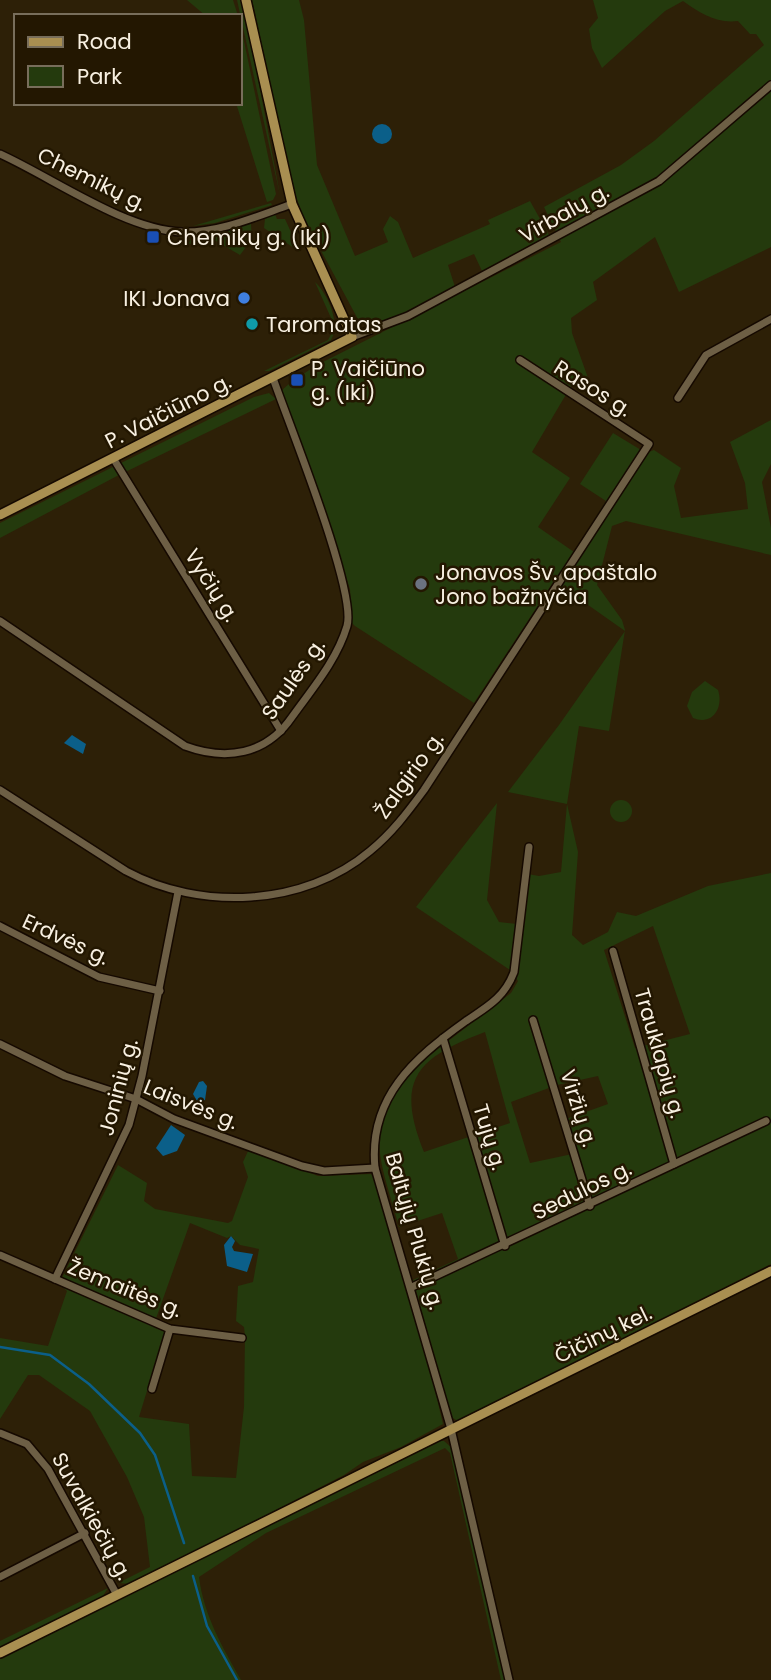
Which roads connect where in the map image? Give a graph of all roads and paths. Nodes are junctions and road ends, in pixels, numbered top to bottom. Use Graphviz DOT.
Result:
graph roads {
  1 [pos="246,0"];
  2 [pos="771,85"];
  3 [pos="0,154"];
  4 [pos="292,204"];
  5 [pos="771,319"];
  6 [pos="352,337"];
  7 [pos="520,360"];
  8 [pos="273,378"];
  9 [pos="678,398"];
  10 [pos="649,444"];
  11 [pos="113,458"];
  12 [pos="0,515"];
  13 [pos="0,621"];
  14 [pos="281,730"];
  15 [pos="0,790"];
  16 [pos="528,847"];
  17 [pos="177,892"];
  18 [pos="0,926"];
  19 [pos="613,951"];
  20 [pos="160,991"];
  21 [pos="533,1020"];
  22 [pos="443,1038"];
  23 [pos="0,1044"];
  24 [pos="136,1100"];
  25 [pos="766,1121"];
  26 [pos="674,1164"];
  27 [pos="375,1168"];
  28 [pos="590,1206"];
  29 [pos="505,1246"];
  30 [pos="0,1255"];
  31 [pos="771,1271"];
  32 [pos="55,1279"];
  33 [pos="412,1287"];
  34 [pos="170,1329"];
  35 [pos="242,1338"];
  36 [pos="152,1389"];
  37 [pos="451,1429"];
  38 [pos="0,1433"];
  39 [pos="85,1533"];
  40 [pos="0,1577"];
  41 [pos="117,1595"];
  42 [pos="0,1653"];
  43 [pos="509,1680"];
  1 -- 4 [label="main road"];
  2 -- 6 [label="street, Virbalų g."];
  3 -- 4 [label="street, Chemikų g."];
  4 -- 6 [label="main road"];
  5 -- 9 [label="street"];
  6 -- 8 [label="main road, P. Vaičiūno g."];
  7 -- 10 [label="street, Rasos g."];
  8 -- 11 [label="main road, P. Vaičiūno g."];
  8 -- 14 [label="street, Saulės g."];
  10 -- 17 [label="street, Žalgirio g."];
  11 -- 12 [label="main road, P. Vaičiūno g."];
  11 -- 14 [label="street, Vyčių g."];
  13 -- 14 [label="street, Saulės g."];
  15 -- 17 [label="street, Žalgirio g."];
  16 -- 22 [label="street, Baltųjų Plukių g."];
  17 -- 20 [label="street, Joninių g."];
  18 -- 20 [label="street, Erdvės g."];
  19 -- 26 [label="street, Trauklapių g."];
  20 -- 24 [label="street, Joninių g."];
  21 -- 28 [label="street, Viržių g."];
  22 -- 27 [label="street, Baltųjų Plukių g."];
  22 -- 29 [label="street, Tujų g."];
  23 -- 24 [label="street, Laisvės g."];
  24 -- 27 [label="street, Laisvės g."];
  24 -- 32 [label="street, Joninių g."];
  25 -- 26 [label="street, Sedulos g."];
  26 -- 28 [label="street, Sedulos g."];
  27 -- 33 [label="street, Baltųjų Plukių g."];
  28 -- 29 [label="street, Sedulos g."];
  29 -- 33 [label="street, Sedulos g."];
  30 -- 32 [label="street, Žemaitės g."];
  31 -- 37 [label="main road, Čičinų kel."];
  32 -- 34 [label="street, Žemaitės g."];
  33 -- 37 [label="street, Baltųjų Plukių g."];
  34 -- 35 [label="street, Žemaitės g."];
  34 -- 36 [label="street"];
  37 -- 41 [label="main road, Čičinų kel."];
  37 -- 43 [label="street, Baltųjų Plukių g."];
  38 -- 39 [label="street, Suvalkiečių g."];
  39 -- 40 [label="street"];
  39 -- 41 [label="street, Suvalkiečių g."];
  41 -- 42 [label="main road, Čičinų kel."];
}
